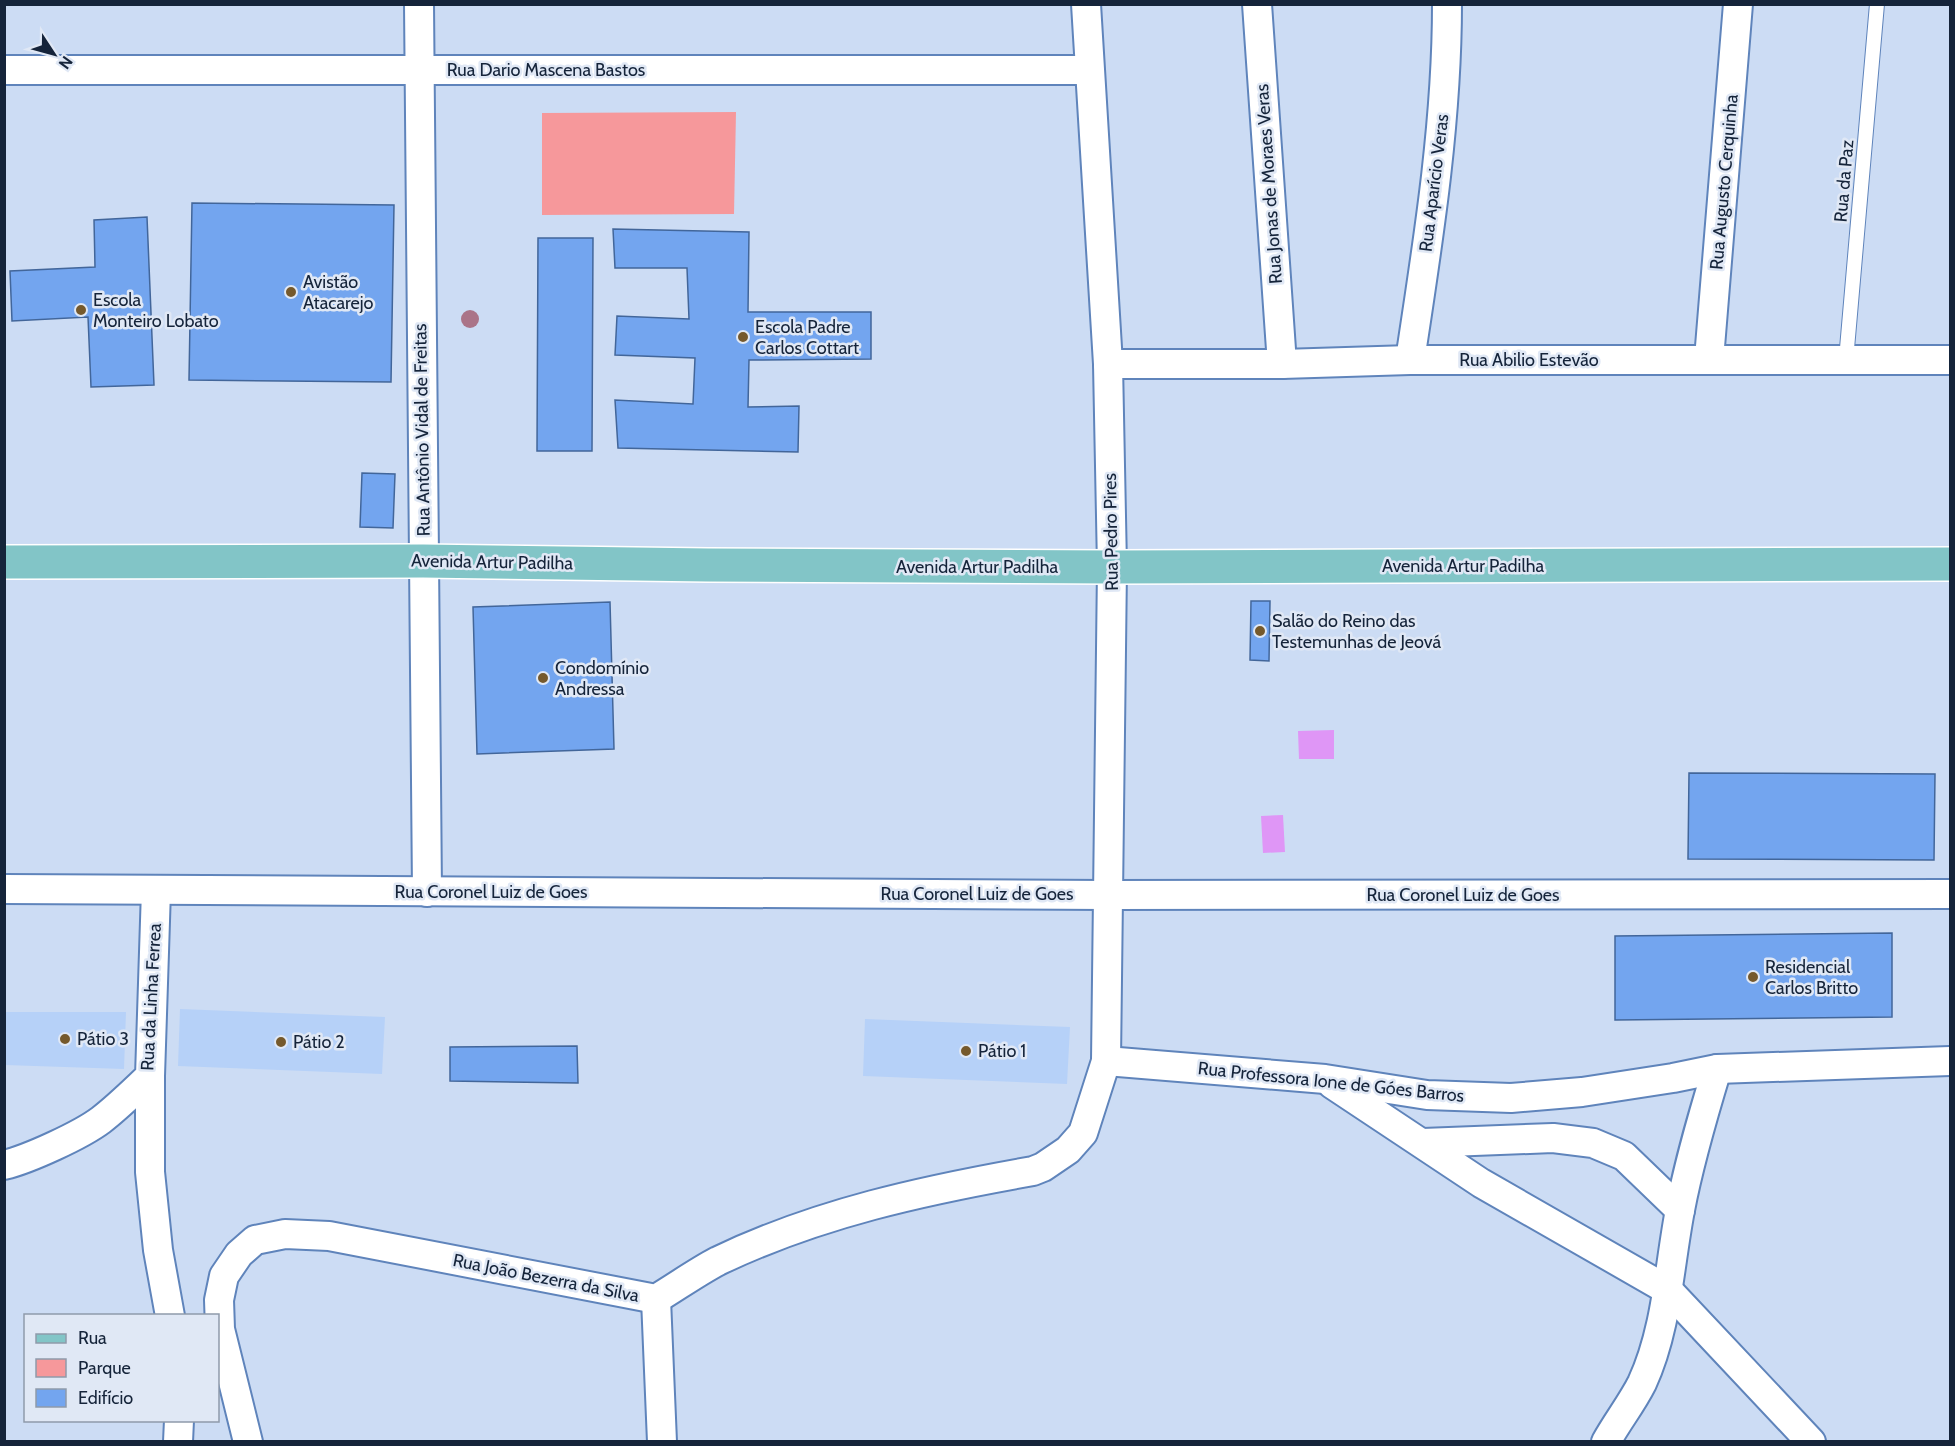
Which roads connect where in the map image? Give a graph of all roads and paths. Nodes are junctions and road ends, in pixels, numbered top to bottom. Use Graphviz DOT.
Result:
graph roads {
  1 [pos="419,4"];
  2 [pos="1086,4"];
  3 [pos="1257,4"];
  4 [pos="1447,4"];
  5 [pos="1738,4"];
  6 [pos="1877,4"];
  7 [pos="418,69"];
  8 [pos="4,70"];
  9 [pos="1088,70"];
  10 [pos="1709,359"];
  11 [pos="1410,360"];
  12 [pos="1846,360"];
  13 [pos="1950,360"];
  14 [pos="1108,364"];
  15 [pos="1282,364"];
  16 [pos="423,561"];
  17 [pos="4,562"];
  18 [pos="1950,564"];
  19 [pos="1112,567"];
  20 [pos="4,889"];
  21 [pos="156,890"];
  22 [pos="427,892"];
  23 [pos="1950,894"];
  24 [pos="1107,895"];
  25 [pos="1106,1061"];
  26 [pos="1950,1061"];
  27 [pos="1717,1069"];
  28 [pos="150,1076"];
  29 [pos="1325,1079"];
  30 [pos="1423,1143"];
  31 [pos="4,1165"];
  32 [pos="1680,1210"];
  33 [pos="1668,1290"];
  34 [pos="656,1299"];
  35 [pos="170,1314"];
  36 [pos="179,1422"];
  37 [pos="178,1442"];
  38 [pos="248,1442"];
  39 [pos="662,1442"];
  40 [pos="1606,1442"];
  41 [pos="1812,1442"];
  1 -- 7 [label="street, Rua Antônio Vidal de Freitas"];
  2 -- 9 [label="street, Rua Pedro Pires"];
  3 -- 15 [label="street, Rua Jonas de Moraes Veras"];
  4 -- 11 [label="street, Rua Aparício Veras"];
  5 -- 10 [label="street, Rua Augusto Cerquinha"];
  6 -- 12 [label="lane, Rua da Paz"];
  7 -- 8 [label="street, Rua Dario Mascena Bastos"];
  7 -- 9 [label="street, Rua Dario Mascena Bastos"];
  7 -- 16 [label="street, Rua Antônio Vidal de Freitas"];
  9 -- 14 [label="street, Rua Pedro Pires"];
  10 -- 11 [label="street, Rua Abilio Estevão"];
  10 -- 12 [label="street, Rua Abilio Estevão"];
  11 -- 15 [label="street, Rua Abilio Estevão"];
  12 -- 13 [label="street, Rua Abilio Estevão"];
  14 -- 15 [label="street, Rua Abilio Estevão"];
  14 -- 19 [label="street, Rua Pedro Pires"];
  16 -- 17 [label="main road, Avenida Artur Padilha"];
  16 -- 19 [label="main road, Avenida Artur Padilha"];
  16 -- 22 [label="street, Rua Antônio Vidal de Freitas"];
  18 -- 19 [label="main road, Avenida Artur Padilha"];
  19 -- 24 [label="street, Rua Pedro Pires"];
  20 -- 21 [label="street, Rua Coronel Luiz de Goes"];
  21 -- 22 [label="street, Rua Coronel Luiz de Goes"];
  21 -- 28 [label="street, Rua da Linha Ferrea"];
  22 -- 24 [label="street, Rua Coronel Luiz de Goes"];
  23 -- 24 [label="street, Rua Coronel Luiz de Goes"];
  24 -- 25 [label="street, Rua Pedro Pires"];
  25 -- 29 [label="street, Rua Professora Ione de Góes Barros"];
  25 -- 34 [label="street, Rua João Bezerra da Silva"];
  26 -- 27 [label="street, Rua Professora Ione de Góes Barros"];
  27 -- 29 [label="street, Rua Professora Ione de Góes Barros"];
  27 -- 32 [label="street"];
  28 -- 31 [label="street, Rua da Linha Ferrea"];
  28 -- 35 [label="street"];
  29 -- 30 [label="street"];
  30 -- 32 [label="street"];
  30 -- 33 [label="street"];
  32 -- 33 [label="street"];
  33 -- 40 [label="street"];
  33 -- 41 [label="street"];
  34 -- 38 [label="street, Rua João Bezerra da Silva"];
  34 -- 39 [label="street"];
  36 -- 37 [label="street"];
}
